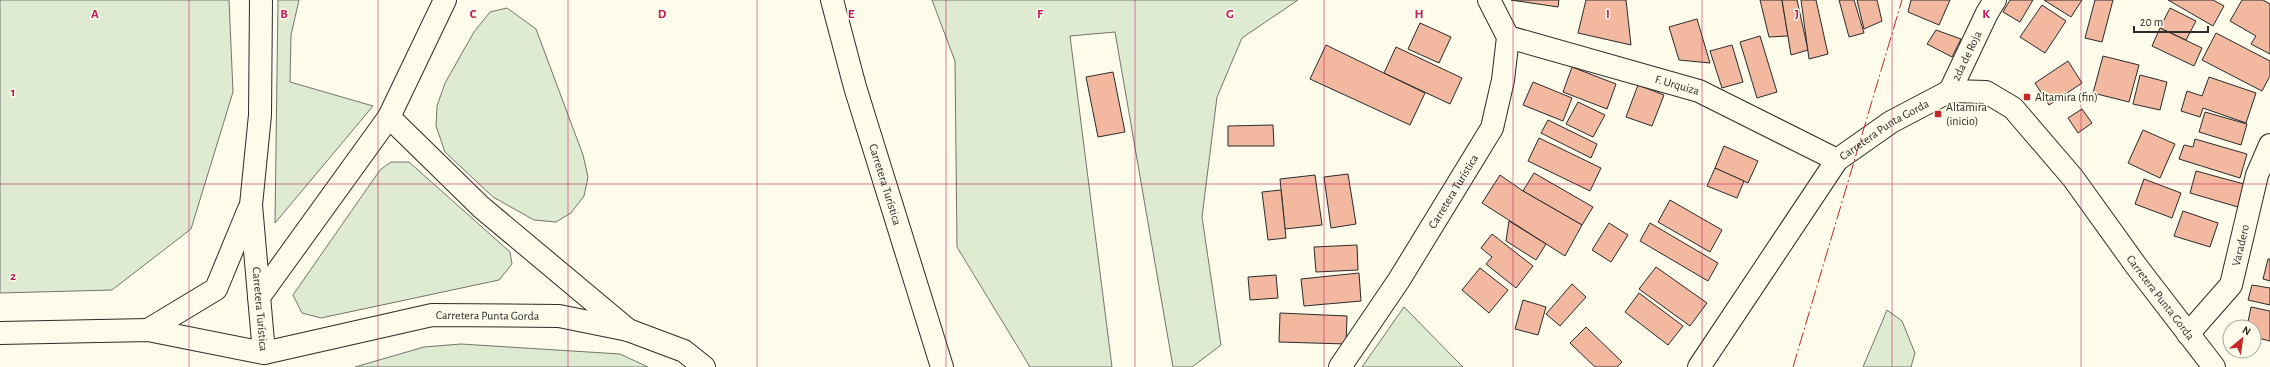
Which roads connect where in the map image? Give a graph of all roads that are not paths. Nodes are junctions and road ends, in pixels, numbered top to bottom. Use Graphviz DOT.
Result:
graph roads {
  1 [pos="262,0"];
  2 [pos="445,0"];
  3 [pos="832,0"];
  4 [pos="1489,0"];
  5 [pos="1995,0"];
  6 [pos="1508,37"];
  7 [pos="1950,91"];
  8 [pos="389,118"];
  9 [pos="2270,145"];
  10 [pos="1837,160"];
  11 [pos="251,205"];
  12 [pos="259,297"];
  13 [pos="148,330"];
  14 [pos="628,330"];
  15 [pos="0,334"];
  16 [pos="2188,334"];
  17 [pos="270,360"];
  18 [pos="704,367"];
  19 [pos="942,367"];
  20 [pos="1340,367"];
  21 [pos="1699,367"];
  22 [pos="2214,367"];
  1 -- 11 [label="main road, Carretera Turística"];
  2 -- 8 [label="main road"];
  3 -- 19 [label="main road, Carretera Turística"];
  4 -- 6 [label="main road"];
  5 -- 7 [label="main road, 2da de Roja"];
  6 -- 10 [label="main road, F. Urquiza"];
  6 -- 20 [label="main road, Carretera Turística"];
  7 -- 10 [label="main road, Carretera Punta Gorda"];
  7 -- 16 [label="main road, Carretera Punta Gorda"];
  8 -- 12 [label="main road"];
  8 -- 14 [label="main road"];
  9 -- 16 [label="main road, Varadero"];
  10 -- 21 [label="main road, Carretera Punta Gorda"];
  11 -- 12 [label="main road, Carretera Turística"];
  11 -- 13 [label="main road"];
  12 -- 17 [label="main road, Carretera Turística"];
  13 -- 15 [label="main road, Carretera Turística"];
  13 -- 17 [label="main road, Carretera Turística"];
  14 -- 17 [label="main road, Carretera Punta Gorda"];
  14 -- 18 [label="main road, Carretera Punta Gorda"];
  16 -- 22 [label="main road, Carretera Punta Gorda"];
}
